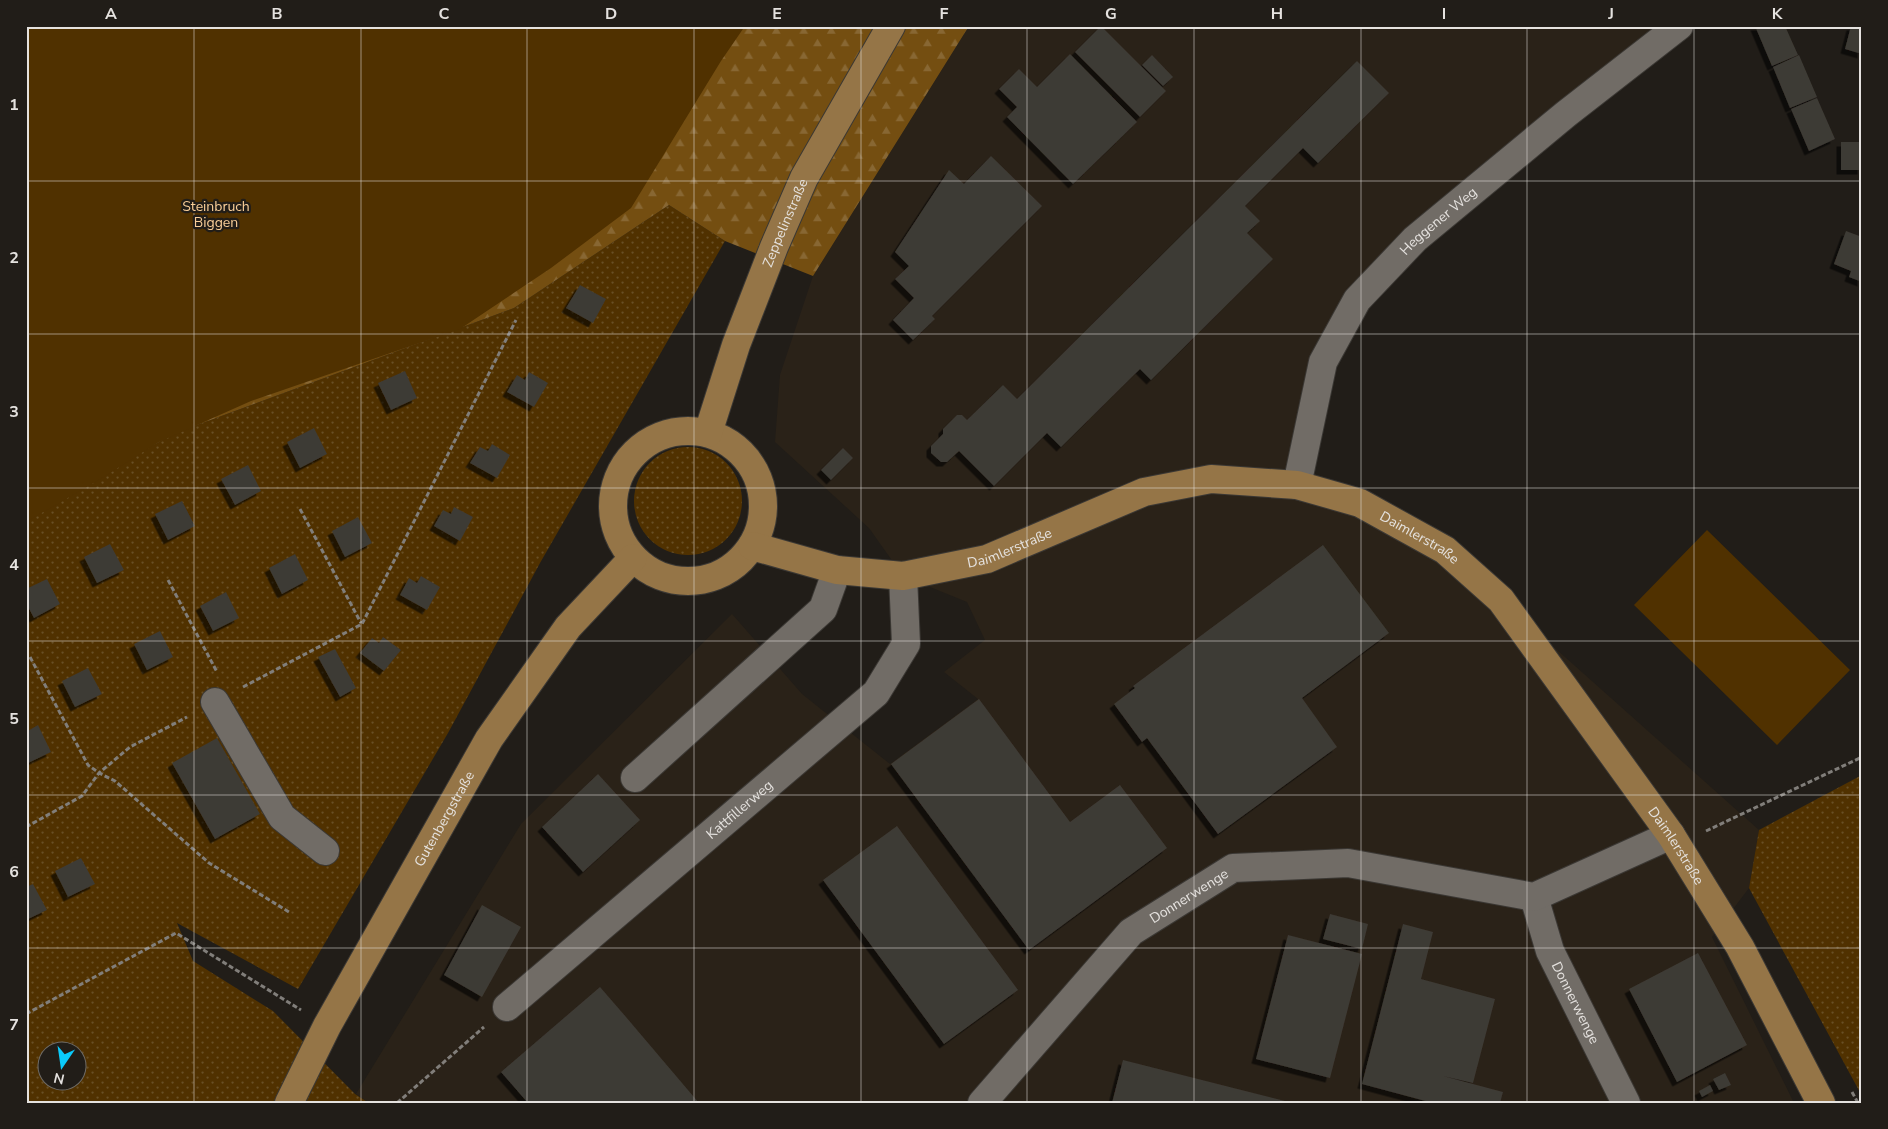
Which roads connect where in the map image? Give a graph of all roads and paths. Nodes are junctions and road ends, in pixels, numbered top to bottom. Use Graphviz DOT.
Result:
graph roads {
  1 [pos="891,26"];
  2 [pos="1679,26"];
  3 [pos="516,320"];
  4 [pos="708,433"];
  5 [pos="1297,485"];
  6 [pos="300,509"];
  7 [pos="752,546"];
  8 [pos="633,558"];
  9 [pos="836,570"];
  10 [pos="903,576"];
  11 [pos="168,580"];
  12 [pos="362,624"];
  13 [pos="30,657"];
  14 [pos="222,698"];
  15 [pos="1862,757"];
  16 [pos="99,773"];
  17 [pos="635,778"];
  18 [pos="1701,823"];
  19 [pos="26,827"];
  20 [pos="1671,835"];
  21 [pos="324,851"];
  22 [pos="1534,897"];
  23 [pos="288,912"];
  24 [pos="508,1007"];
  25 [pos="26,1014"];
  26 [pos="327,1026"];
  27 [pos="1849,1086"];
  28 [pos="289,1103"];
  29 [pos="397,1103"];
  30 [pos="982,1103"];
  31 [pos="1626,1103"];
  32 [pos="1821,1103"];
  33 [pos="1858,1103"];
  1 -- 4 [label="main road, Zeppelinstraße"];
  2 -- 5 [label="street, Heggener Weg"];
  3 -- 12 [label="path"];
  4 -- 7 [label="main road"];
  4 -- 8 [label="main road"];
  5 -- 10 [label="main road, Daimlerstraße"];
  5 -- 20 [label="main road, Daimlerstraße"];
  6 -- 12 [label="path"];
  7 -- 8 [label="main road"];
  7 -- 9 [label="main road, Daimlerstraße"];
  8 -- 26 [label="main road, Gutenbergstraße"];
  9 -- 10 [label="main road, Daimlerstraße"];
  9 -- 17 [label="street"];
  10 -- 24 [label="street, Kattfillerweg"];
  11 -- 14 [label="path"];
  12 -- 14 [label="path"];
  13 -- 16 [label="path"];
  14 -- 16 [label="path"];
  14 -- 21 [label="street"];
  15 -- 18 [label="path"];
  16 -- 19 [label="path"];
  16 -- 23 [label="path"];
  20 -- 22 [label="street"];
  20 -- 32 [label="main road, Daimlerstraße"];
  22 -- 30 [label="street, Donnerwenge"];
  22 -- 31 [label="street, Donnerwenge"];
  24 -- 29 [label="path"];
  25 -- 26 [label="path"];
  26 -- 28 [label="main road, Gutenbergstraße"];
  27 -- 33 [label="path"];
}
